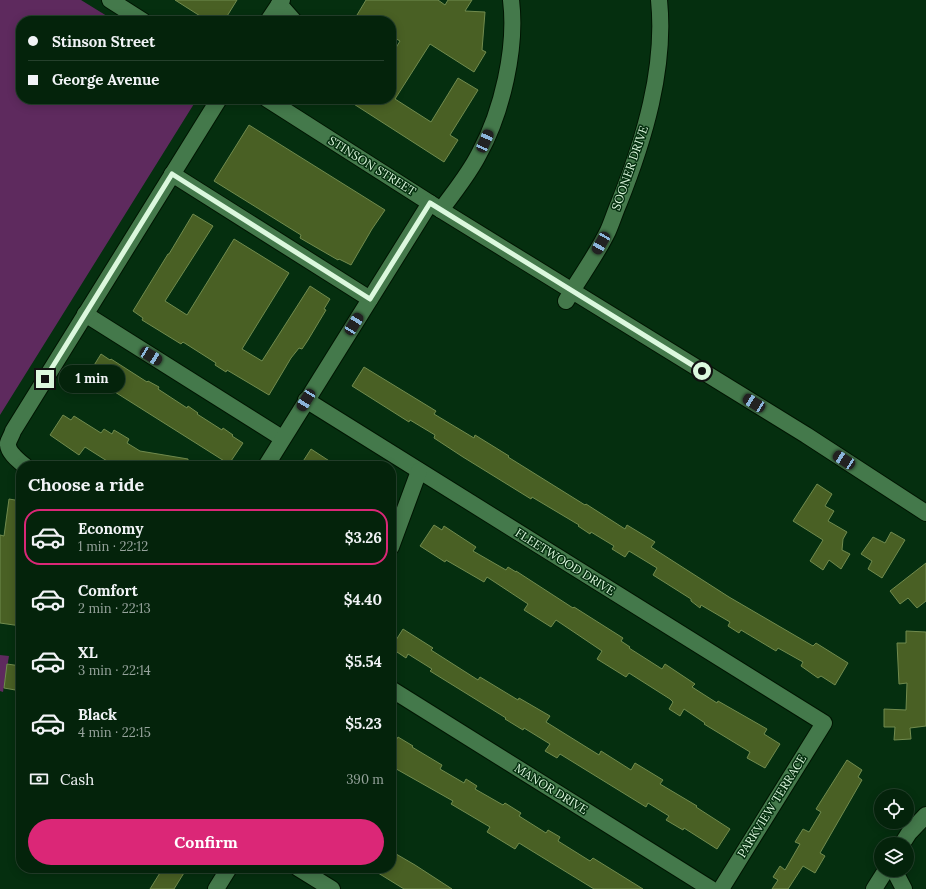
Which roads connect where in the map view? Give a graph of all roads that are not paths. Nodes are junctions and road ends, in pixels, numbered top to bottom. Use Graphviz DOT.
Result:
graph roads {
  1 [pos="110,0"];
  2 [pos="511,0"];
  3 [pos="659,0"];
  4 [pos="281,2"];
  5 [pos="135,16"];
  6 [pos="271,16"];
  7 [pos="291,16"];
  8 [pos="216,104"];
  9 [pos="274,104"];
  10 [pos="172,174"];
  11 [pos="436,207"];
  12 [pos="569,296"];
  13 [pos="370,299"];
  14 [pos="85,314"];
  15 [pos="306,400"];
  16 [pos="282,438"];
  17 [pos="17,458"];
  18 [pos="269,461"];
  19 [pos="419,471"];
  20 [pos="926,513"];
  21 [pos="396,533"];
  22 [pos="396,692"];
  23 [pos="824,723"];
  24 [pos="926,815"];
  25 [pos="906,837"];
  26 [pos="226,873"];
  27 [pos="306,873"];
  28 [pos="882,877"];
  29 [pos="898,877"];
  30 [pos="216,889"];
  31 [pos="332,889"];
  32 [pos="711,889"];
  33 [pos="721,889"];
  34 [pos="874,889"];
  35 [pos="904,889"];
  1 -- 5 [label="street"];
  2 -- 11 [label="street"];
  3 -- 12 [label="street, SOONER DRIVE"];
  4 -- 6 [label="street"];
  4 -- 7 [label="street"];
  8 -- 10 [label="street"];
  9 -- 11 [label="street, STINSON STREET"];
  10 -- 13 [label="street"];
  10 -- 14 [label="street"];
  11 -- 12 [label="street, STINSON STREET"];
  11 -- 13 [label="street"];
  12 -- 20 [label="street, STINSON STREET"];
  13 -- 15 [label="street"];
  14 -- 16 [label="street"];
  14 -- 17 [label="street"];
  15 -- 16 [label="street"];
  15 -- 19 [label="street, FLEETWOOD DRIVE"];
  16 -- 18 [label="street"];
  19 -- 21 [label="street"];
  19 -- 23 [label="street, FLEETWOOD DRIVE"];
  22 -- 32 [label="street, MANOR DRIVE"];
  23 -- 33 [label="street, PARKVIEW TERRACE"];
  24 -- 25 [label="street"];
  26 -- 30 [label="street"];
  27 -- 31 [label="street"];
  28 -- 34 [label="street"];
  29 -- 35 [label="street"];
}
